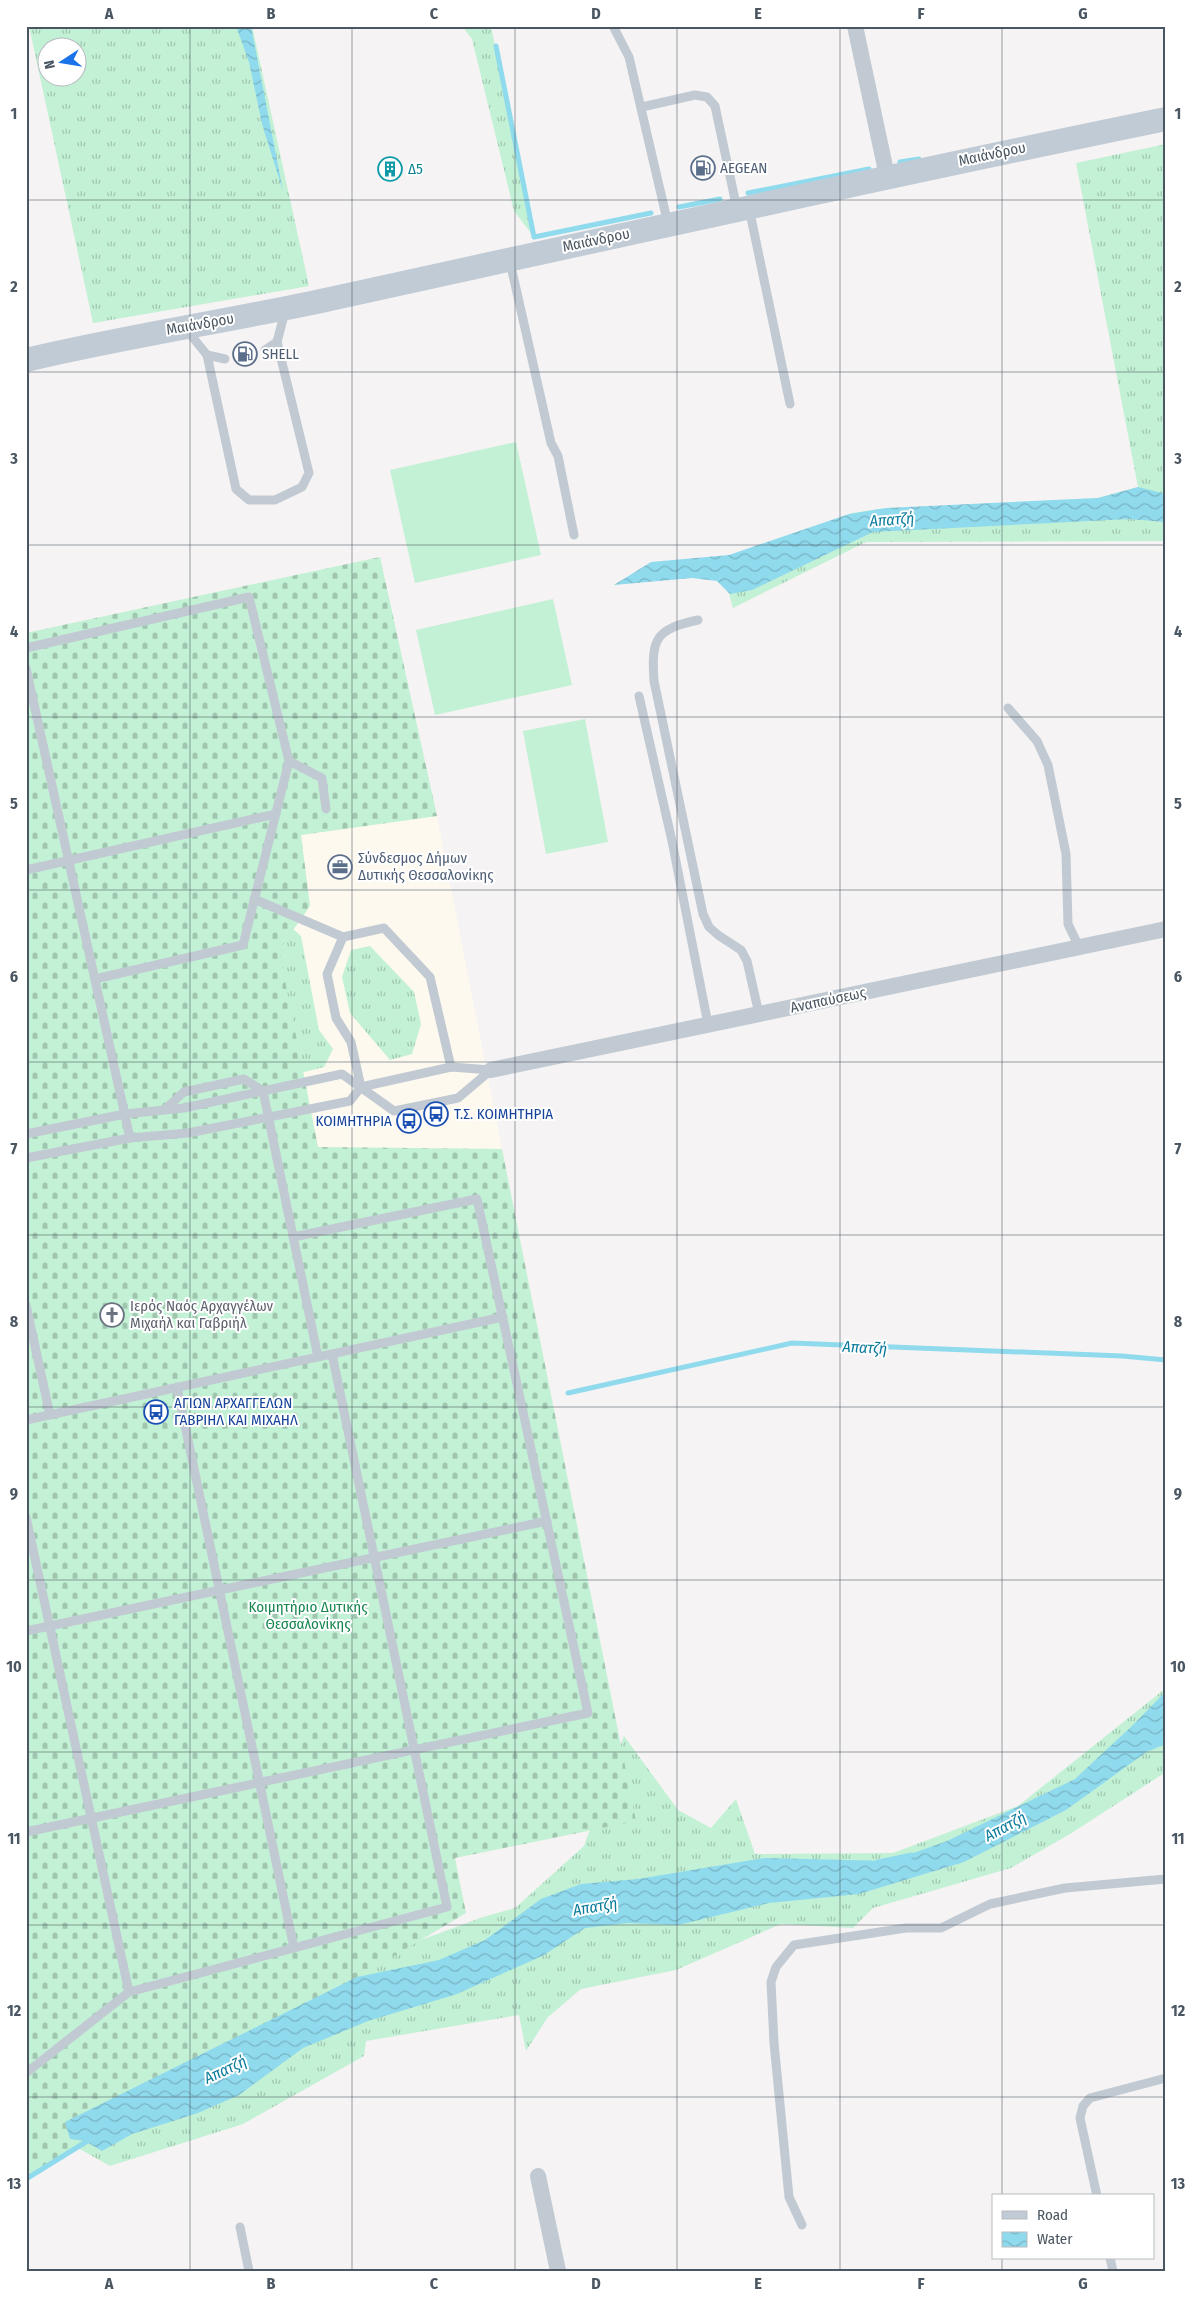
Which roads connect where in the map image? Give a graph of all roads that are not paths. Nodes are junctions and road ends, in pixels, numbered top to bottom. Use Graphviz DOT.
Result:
graph roads {
  1 [pos="613,26"];
  2 [pos="855,26"];
  3 [pos="642,108"];
  4 [pos="1166,119"];
  5 [pos="887,176"];
  6 [pos="743,208"];
  7 [pos="668,224"];
  8 [pos="510,259"];
  9 [pos="290,308"];
  10 [pos="184,327"];
  11 [pos="277,342"];
  12 [pos="266,350"];
  13 [pos="207,355"];
  14 [pos="225,359"];
  15 [pos="26,360"];
  16 [pos="790,404"];
  17 [pos="574,535"];
  18 [pos="698,620"];
  19 [pos="26,648"];
  20 [pos="26,668"];
  21 [pos="639,696"];
  22 [pos="1008,708"];
  23 [pos="289,761"];
  24 [pos="326,809"];
  25 [pos="276,814"];
  26 [pos="69,860"];
  27 [pos="26,870"];
  28 [pos="254,900"];
  29 [pos="1166,929"];
  30 [pos="343,937"];
  31 [pos="1079,947"];
  32 [pos="95,979"];
  33 [pos="759,1014"];
  34 [pos="708,1024"];
  35 [pos="451,1067"];
  36 [pos="490,1070"];
  37 [pos="361,1087"];
  38 [pos="263,1092"];
  39 [pos="164,1110"];
  40 [pos="125,1114"];
  41 [pos="268,1117"];
  42 [pos="26,1134"];
  43 [pos="130,1138"];
  44 [pos="26,1158"];
  45 [pos="293,1237"];
  46 [pos="26,1306"];
  47 [pos="503,1316"];
  48 [pos="332,1354"];
  49 [pos="318,1357"];
  50 [pos="176,1388"];
  51 [pos="50,1415"];
  52 [pos="26,1420"];
  53 [pos="26,1517"];
  54 [pos="546,1521"];
  55 [pos="375,1558"];
  56 [pos="219,1590"];
  57 [pos="50,1626"];
  58 [pos="26,1631"];
  59 [pos="414,1750"];
  60 [pos="260,1783"];
  61 [pos="91,1819"];
  62 [pos="26,1832"];
  63 [pos="1166,1879"];
  64 [pos="294,1948"];
  65 [pos="129,1992"];
  66 [pos="26,2073"];
  67 [pos="1166,2078"];
  68 [pos="538,2176"];
  69 [pos="1097,2194"];
  70 [pos="802,2226"];
  71 [pos="240,2227"];
  72 [pos="249,2271"];
  73 [pos="558,2271"];
  1 -- 3 [label="lane"];
  2 -- 5 [label="street"];
  3 -- 6 [label="lane"];
  3 -- 7 [label="lane"];
  4 -- 5 [label="main road, Μαιάνδρου"];
  5 -- 6 [label="main road, Μαιάνδρου"];
  6 -- 7 [label="main road, Μαιάνδρου"];
  6 -- 16 [label="lane"];
  7 -- 8 [label="main road, Μαιάνδρου"];
  8 -- 9 [label="main road, Μαιάνδρου"];
  8 -- 17 [label="lane"];
  9 -- 10 [label="main road, Μαιάνδρου"];
  9 -- 11 [label="lane"];
  10 -- 13 [label="lane"];
  10 -- 15 [label="main road, Μαιάνδρου"];
  11 -- 12 [label="lane"];
  11 -- 13 [label="lane"];
  13 -- 14 [label="lane"];
  18 -- 33 [label="lane"];
  19 -- 23 [label="lane"];
  20 -- 26 [label="lane"];
  21 -- 34 [label="lane"];
  22 -- 31 [label="lane"];
  23 -- 24 [label="lane"];
  23 -- 25 [label="lane"];
  25 -- 26 [label="lane"];
  25 -- 28 [label="lane"];
  26 -- 27 [label="lane"];
  26 -- 32 [label="lane"];
  28 -- 30 [label="lane"];
  28 -- 32 [label="lane"];
  29 -- 31 [label="street, Αναπαύσεως"];
  30 -- 35 [label="lane"];
  30 -- 37 [label="lane"];
  31 -- 33 [label="street, Αναπαύσεως"];
  32 -- 40 [label="lane"];
  33 -- 34 [label="street, Αναπαύσεως"];
  34 -- 36 [label="street, Αναπαύσεως"];
  35 -- 36 [label="lane"];
  35 -- 37 [label="lane"];
  36 -- 37 [label="lane"];
  37 -- 38 [label="lane"];
  37 -- 41 [label="lane"];
  38 -- 39 [label="lane"];
  38 -- 39 [label="lane"];
  38 -- 41 [label="lane"];
  39 -- 40 [label="lane"];
  40 -- 42 [label="lane"];
  40 -- 43 [label="lane"];
  41 -- 43 [label="lane"];
  41 -- 45 [label="lane"];
  43 -- 44 [label="lane"];
  45 -- 47 [label="lane"];
  45 -- 49 [label="lane"];
  46 -- 51 [label="lane"];
  47 -- 48 [label="lane"];
  47 -- 54 [label="lane"];
  48 -- 49 [label="lane"];
  48 -- 55 [label="lane"];
  49 -- 50 [label="lane"];
  50 -- 51 [label="lane"];
  50 -- 56 [label="lane"];
  51 -- 52 [label="lane"];
  53 -- 57 [label="lane"];
  54 -- 55 [label="lane"];
  54 -- 59 [label="lane"];
  55 -- 56 [label="lane"];
  55 -- 59 [label="lane"];
  56 -- 57 [label="lane"];
  56 -- 60 [label="lane"];
  57 -- 58 [label="lane"];
  57 -- 61 [label="lane"];
  59 -- 60 [label="lane"];
  59 -- 64 [label="lane"];
  60 -- 61 [label="lane"];
  60 -- 64 [label="lane"];
  61 -- 62 [label="lane"];
  61 -- 65 [label="lane"];
  63 -- 70 [label="lane"];
  64 -- 65 [label="lane"];
  65 -- 66 [label="lane"];
  67 -- 69 [label="lane"];
  68 -- 73 [label="street"];
  71 -- 72 [label="lane"];
}
